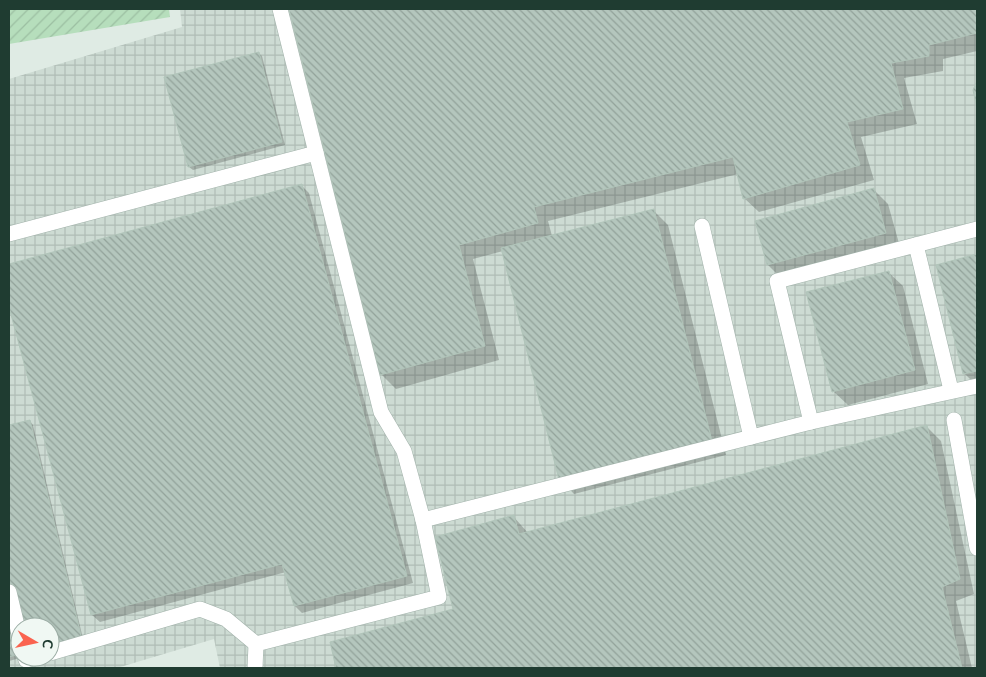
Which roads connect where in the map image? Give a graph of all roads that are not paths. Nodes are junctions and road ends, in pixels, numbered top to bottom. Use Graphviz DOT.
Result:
graph roads {
  1 [pos="280,9"];
  2 [pos="316,153"];
  3 [pos="702,226"];
  4 [pos="977,229"];
  5 [pos="9,234"];
  6 [pos="916,245"];
  7 [pos="977,386"];
  8 [pos="951,390"];
  9 [pos="954,420"];
  10 [pos="811,422"];
  11 [pos="751,437"];
  12 [pos="423,520"];
  13 [pos="977,548"];
  14 [pos="9,592"];
  15 [pos="15,617"];
  16 [pos="256,644"];
  17 [pos="60,650"];
  18 [pos="255,668"];
  1 -- 2 [label="lane"];
  2 -- 5 [label="lane"];
  2 -- 12 [label="lane"];
  3 -- 11 [label="lane"];
  4 -- 6 [label="lane"];
  6 -- 8 [label="lane"];
  6 -- 10 [label="lane"];
  7 -- 8 [label="lane"];
  8 -- 10 [label="lane"];
  9 -- 13 [label="lane"];
  10 -- 11 [label="lane"];
  11 -- 12 [label="lane"];
  12 -- 16 [label="lane"];
  14 -- 15 [label="lane"];
  16 -- 17 [label="lane"];
  16 -- 18 [label="lane"];
}
